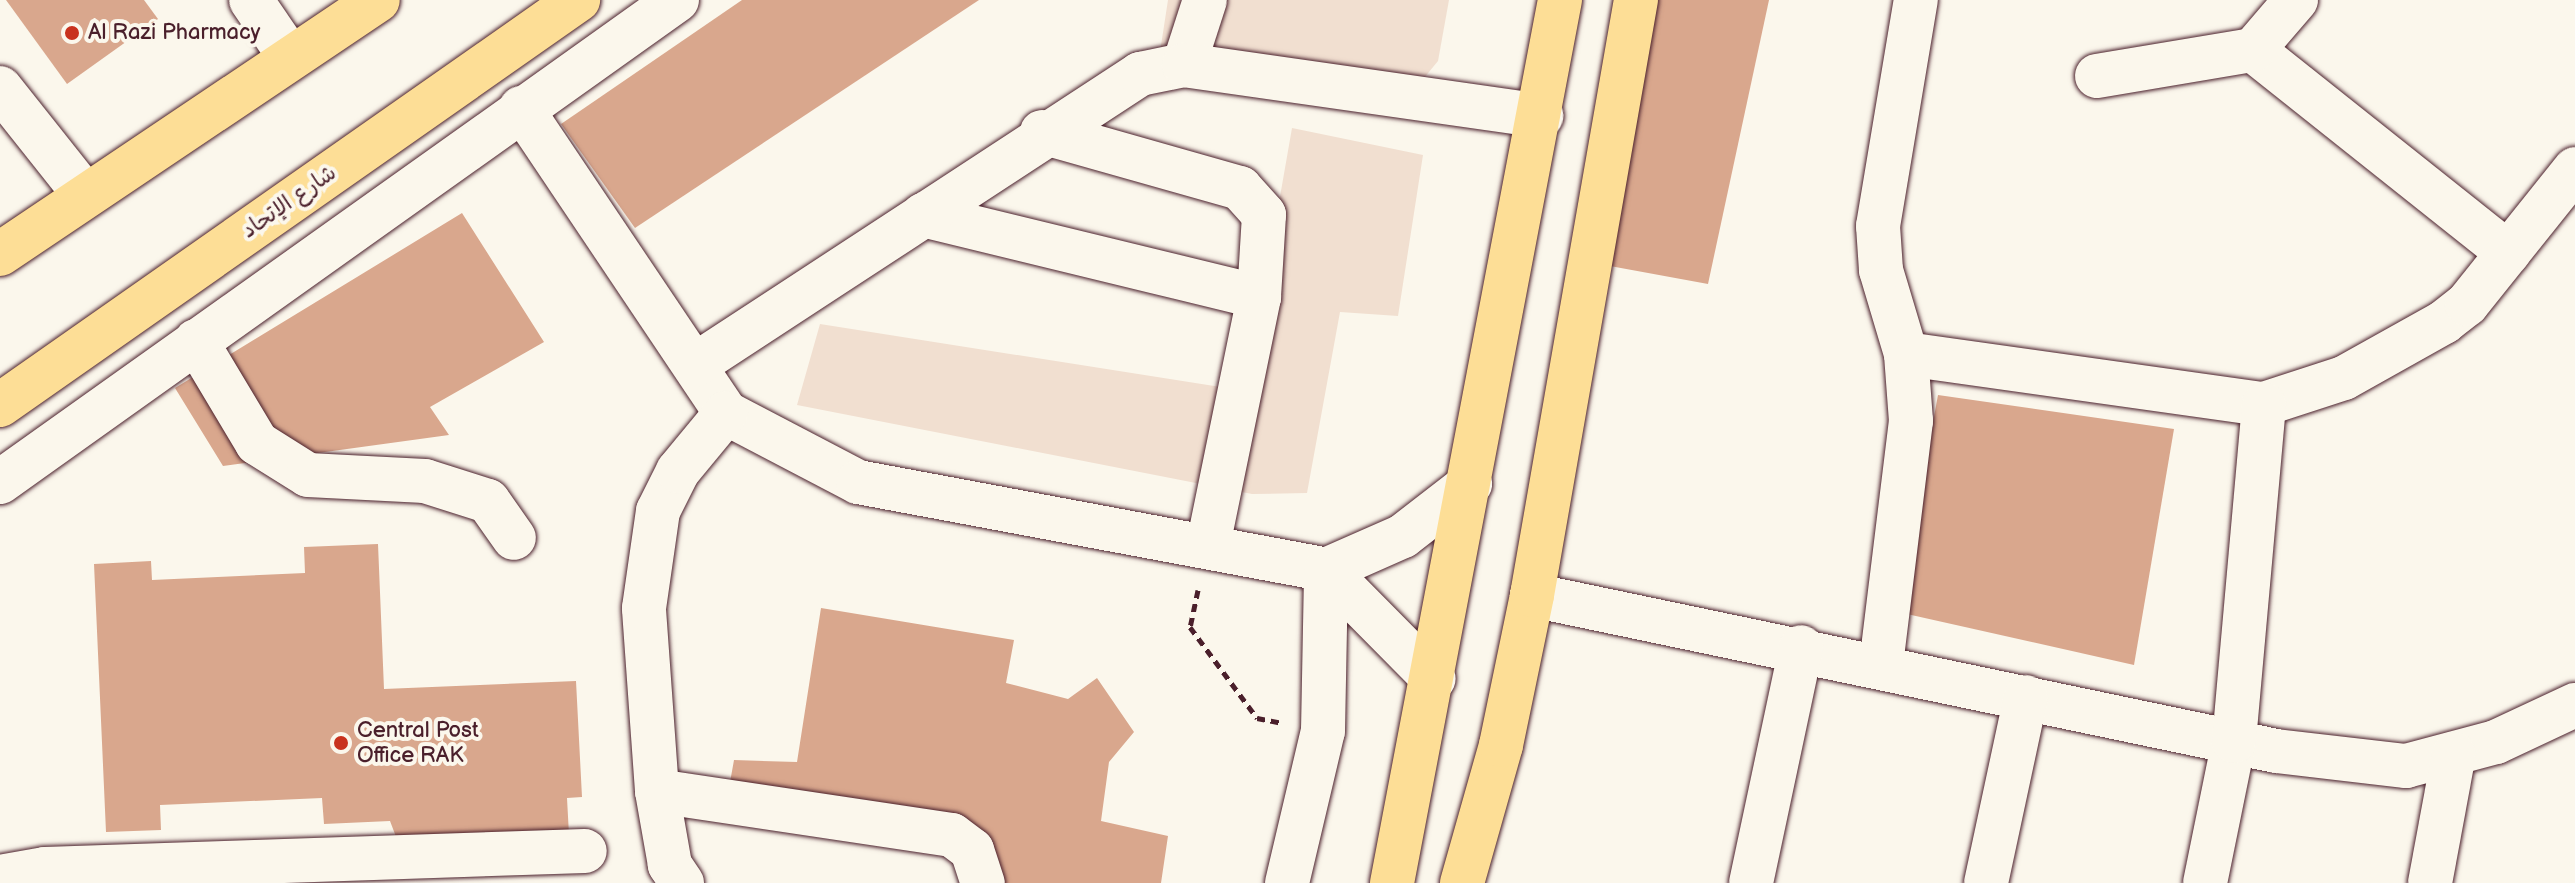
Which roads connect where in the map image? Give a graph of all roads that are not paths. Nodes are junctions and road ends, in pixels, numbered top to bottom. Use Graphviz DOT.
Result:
graph roads {
  1 [pos="251,0"];
  2 [pos="378,0"];
  3 [pos="578,0"];
  4 [pos="677,0"];
  5 [pos="1205,0"];
  6 [pos="1560,0"];
  7 [pos="1636,0"];
  8 [pos="1916,0"];
  9 [pos="2296,0"];
  10 [pos="2253,50"];
  11 [pos="290,57"];
  12 [pos="1184,65"];
  13 [pos="2097,76"];
  14 [pos="0,88"];
  15 [pos="521,108"];
  16 [pos="1541,116"];
  17 [pos="1042,132"];
  18 [pos="2575,169"];
  19 [pos="85,195"];
  20 [pos="923,215"];
  21 [pos="2508,253"];
  22 [pos="0,254"];
  23 [pos="1259,297"];
  24 [pos="196,341"];
  25 [pos="1906,354"];
  26 [pos="695,365"];
  27 [pos="2264,404"];
  28 [pos="0,405"];
  29 [pos="726,413"];
  30 [pos="0,482"];
  31 [pos="1470,484"];
  32 [pos="514,538"];
  33 [pos="1208,546"];
  34 [pos="1326,570"];
  35 [pos="1532,595"];
  36 [pos="1801,647"];
  37 [pos="1881,665"];
  38 [pos="1434,679"];
  39 [pos="2026,697"];
  40 [pos="2575,705"];
  41 [pos="2234,741"];
  42 [pos="2454,754"];
  43 [pos="657,791"];
  44 [pos="585,851"];
  45 [pos="0,877"];
  46 [pos="682,883"];
  47 [pos="983,883"];
  48 [pos="1287,883"];
  49 [pos="1392,883"];
  50 [pos="1462,883"];
  51 [pos="1751,883"];
  52 [pos="1986,883"];
  53 [pos="2205,883"];
  54 [pos="2430,883"];
  1 -- 11 [label="street"];
  2 -- 11 [label="main road"];
  3 -- 28 [label="main road, شارع الإتحاد"];
  4 -- 15 [label="street"];
  5 -- 12 [label="street"];
  6 -- 16 [label="main road"];
  7 -- 35 [label="main road"];
  8 -- 25 [label="street"];
  9 -- 10 [label="street"];
  10 -- 13 [label="street"];
  10 -- 21 [label="street"];
  11 -- 19 [label="main road"];
  12 -- 16 [label="street"];
  12 -- 17 [label="street"];
  14 -- 19 [label="street"];
  15 -- 24 [label="street"];
  15 -- 26 [label="street"];
  16 -- 31 [label="main road"];
  17 -- 20 [label="street"];
  17 -- 23 [label="street"];
  18 -- 21 [label="street"];
  19 -- 22 [label="main road"];
  20 -- 23 [label="street"];
  20 -- 26 [label="street"];
  21 -- 27 [label="street"];
  23 -- 33 [label="street"];
  24 -- 30 [label="street"];
  24 -- 32 [label="street"];
  25 -- 27 [label="street"];
  25 -- 37 [label="street"];
  26 -- 29 [label="street"];
  27 -- 41 [label="street"];
  29 -- 33 [label="street"];
  29 -- 43 [label="street"];
  31 -- 34 [label="street"];
  31 -- 38 [label="main road"];
  33 -- 34 [label="street"];
  34 -- 38 [label="street"];
  34 -- 48 [label="street"];
  35 -- 36 [label="street"];
  35 -- 50 [label="main road"];
  36 -- 37 [label="street"];
  36 -- 51 [label="street"];
  37 -- 39 [label="street"];
  38 -- 49 [label="main road"];
  39 -- 41 [label="street"];
  39 -- 52 [label="street"];
  40 -- 42 [label="street"];
  41 -- 42 [label="street"];
  41 -- 53 [label="street"];
  42 -- 54 [label="street"];
  43 -- 46 [label="street"];
  43 -- 47 [label="street"];
  44 -- 45 [label="street"];
}
